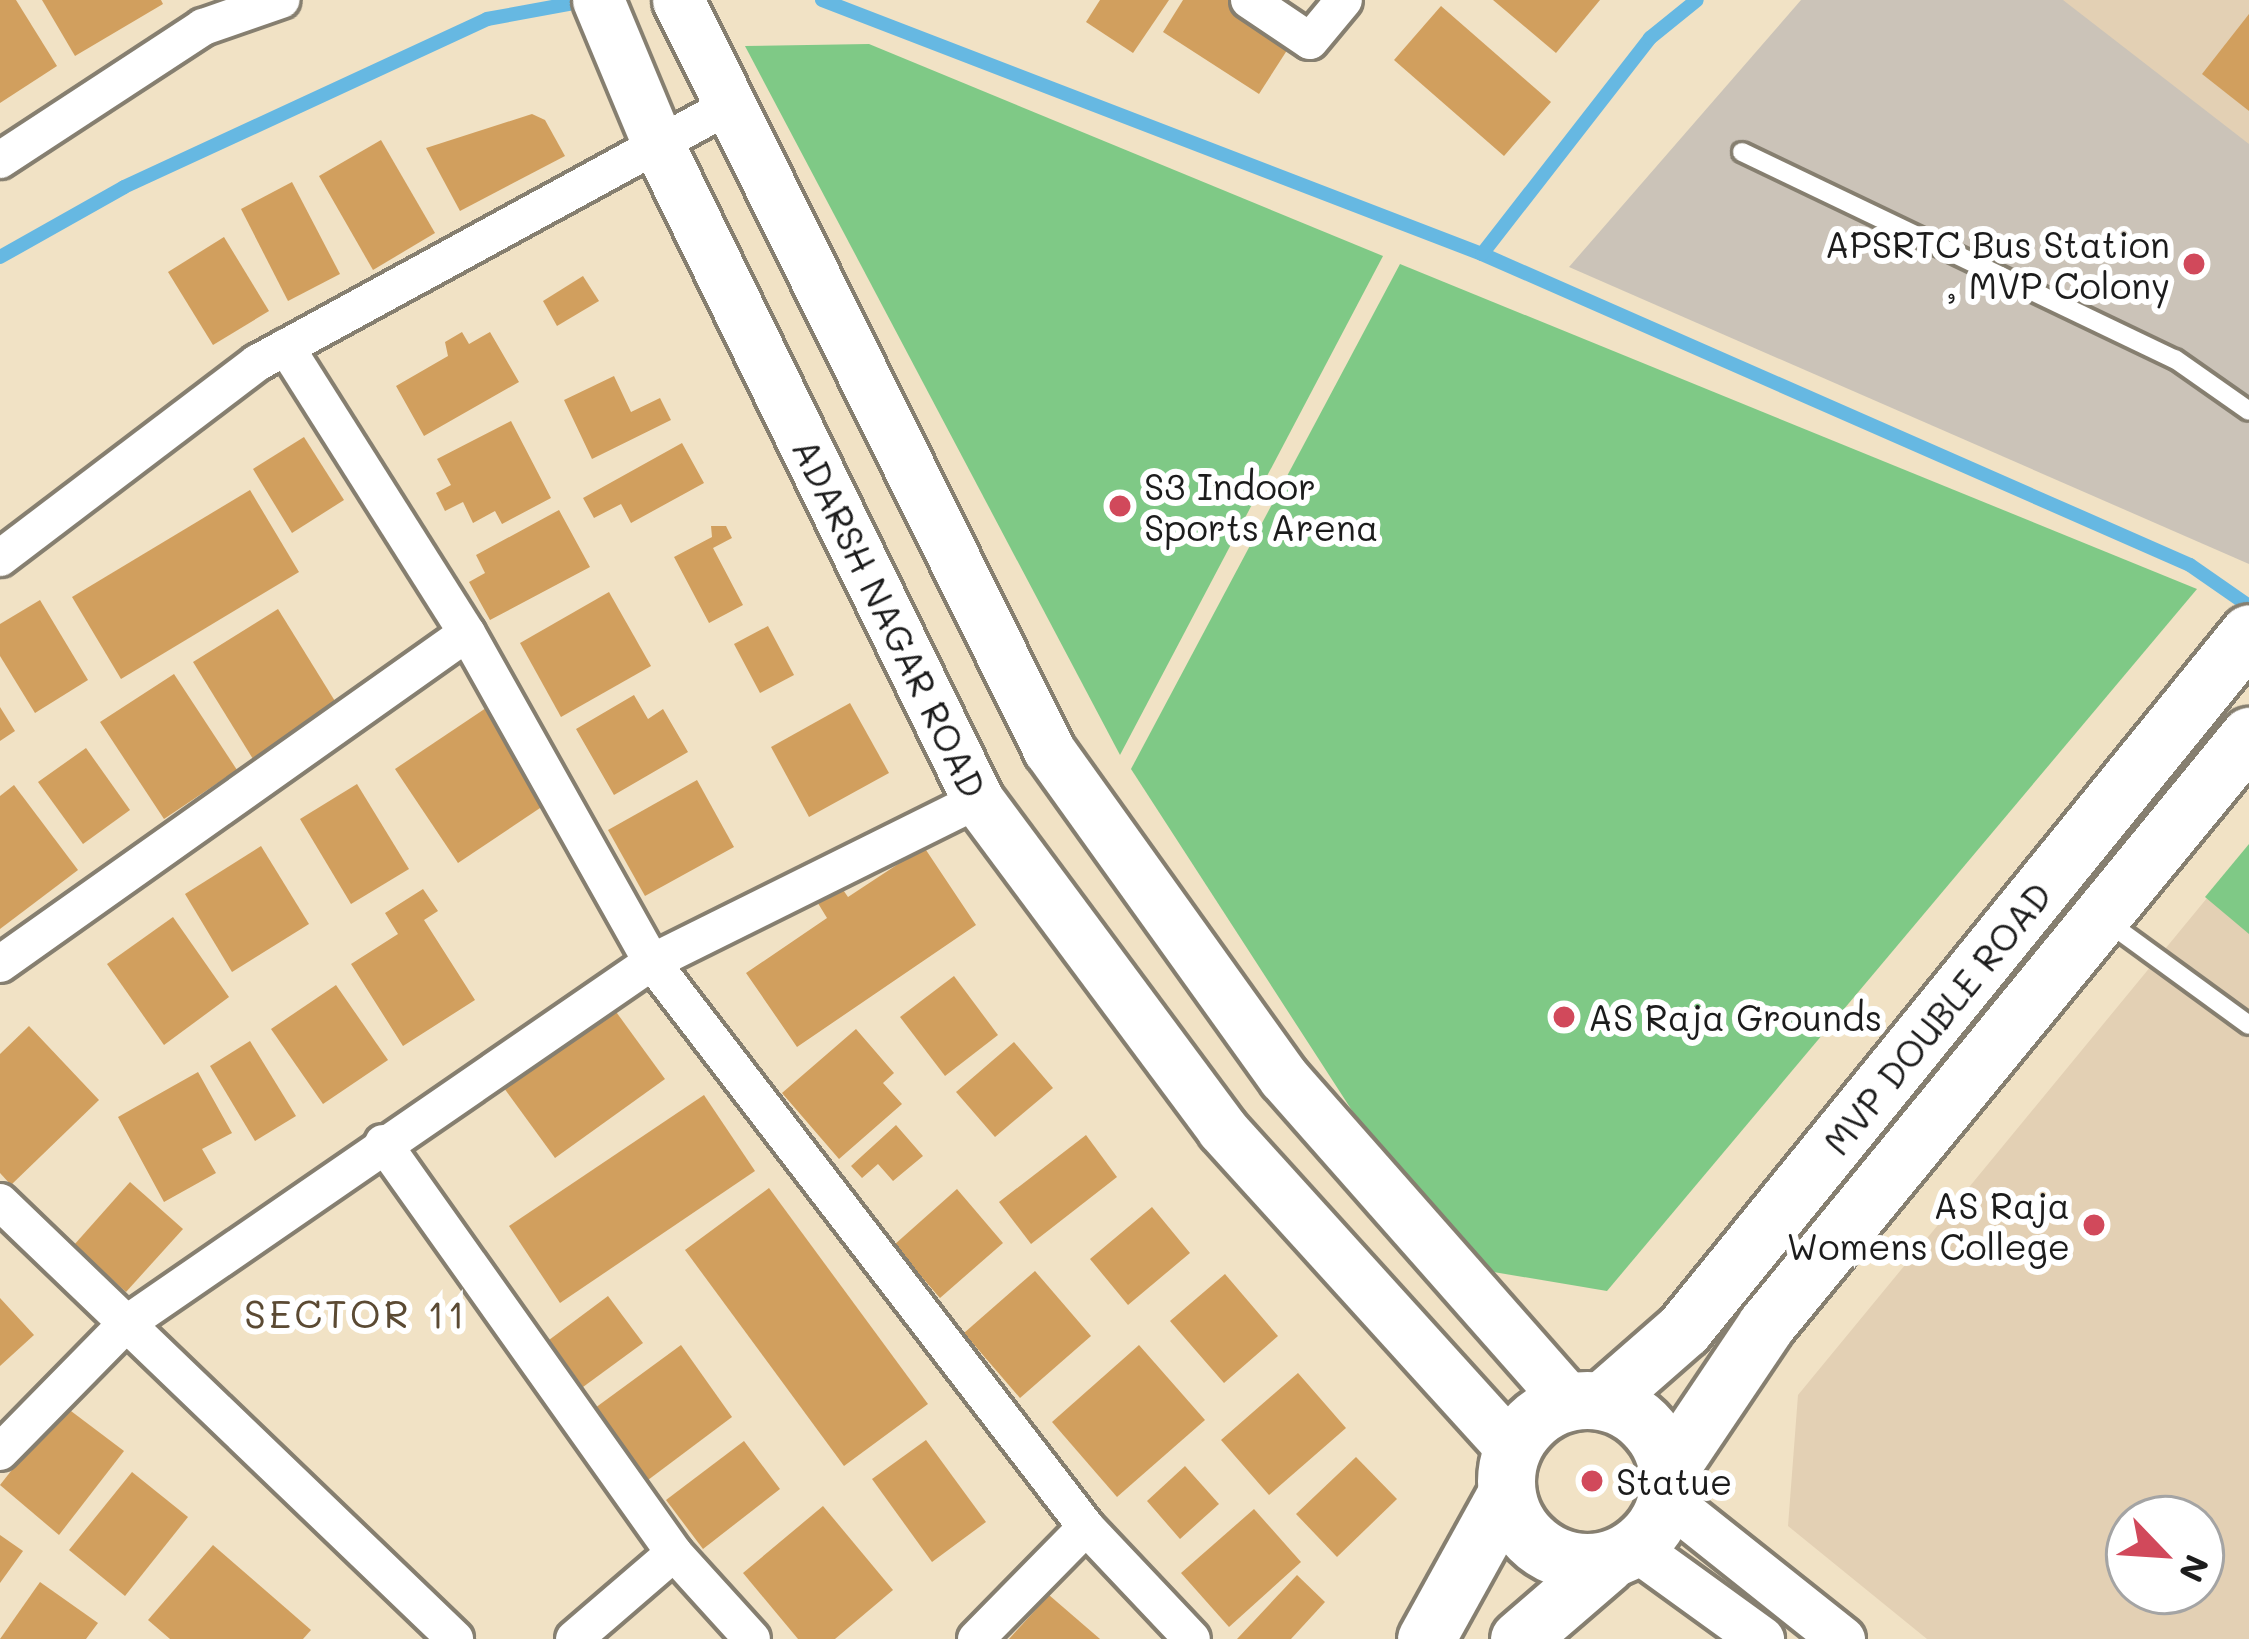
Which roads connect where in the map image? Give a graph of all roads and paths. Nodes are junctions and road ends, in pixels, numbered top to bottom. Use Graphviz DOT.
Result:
graph roads {
  1 [pos="281,0"];
  2 [pos="598,0"];
  3 [pos="1249,0"];
  4 [pos="1344,0"];
  5 [pos="199,14"];
  6 [pos="684,15"];
  7 [pos="727,106"];
  8 [pos="656,142"];
  9 [pos="1742,152"];
  10 [pos="0,160"];
  11 [pos="286,347"];
  12 [pos="2249,411"];
  13 [pos="0,558"];
  14 [pos="467,633"];
  15 [pos="2249,633"];
  16 [pos="2249,736"];
  17 [pos="978,800"];
  18 [pos="2051,877"];
  19 [pos="2101,917"];
  20 [pos="652,962"];
  21 [pos="0,964"];
  22 [pos="2249,1025"];
  23 [pos="382,1142"];
  24 [pos="0,1202"];
  25 [pos="126,1324"];
  26 [pos="1585,1399"];
  27 [pos="0,1452"];
  28 [pos="1509,1472"];
  29 [pos="1668,1485"];
  30 [pos="1086,1527"];
  31 [pos="674,1553"];
  32 [pos="1606,1558"];
  33 [pos="455,1639"];
  34 [pos="574,1639"];
  35 [pos="752,1639"];
  36 [pos="976,1639"];
  37 [pos="1192,1639"];
  38 [pos="1426,1639"];
  39 [pos="1519,1639"];
  40 [pos="1761,1639"];
  41 [pos="1843,1639"];
  1 -- 5 [label="street"];
  2 -- 8 [label="main road, ADARSH NAGAR ROAD"];
  3 -- 4 [label="street"];
  5 -- 10 [label="street"];
  6 -- 7 [label="main road"];
  7 -- 8 [label="street"];
  7 -- 26 [label="main road"];
  8 -- 11 [label="street"];
  8 -- 17 [label="main road, ADARSH NAGAR ROAD"];
  9 -- 12 [label="lane"];
  11 -- 13 [label="street"];
  11 -- 14 [label="street"];
  14 -- 20 [label="street"];
  14 -- 21 [label="street"];
  15 -- 18 [label="main road, MVP DOUBLE ROAD"];
  16 -- 19 [label="main road, MVP DOUBLE ROAD"];
  17 -- 20 [label="street"];
  17 -- 28 [label="main road, ADARSH NAGAR ROAD"];
  18 -- 19 [label="main road"];
  18 -- 26 [label="main road, MVP DOUBLE ROAD"];
  19 -- 22 [label="lane"];
  19 -- 29 [label="main road, MVP DOUBLE ROAD"];
  20 -- 23 [label="street"];
  20 -- 30 [label="street"];
  23 -- 25 [label="street"];
  23 -- 31 [label="street"];
  24 -- 25 [label="street"];
  25 -- 27 [label="street"];
  25 -- 33 [label="street"];
  26 -- 28 [label="main road"];
  26 -- 29 [label="main road"];
  28 -- 32 [label="main road"];
  28 -- 38 [label="main road"];
  29 -- 32 [label="main road"];
  29 -- 41 [label="street"];
  30 -- 36 [label="street"];
  30 -- 37 [label="street"];
  31 -- 34 [label="street"];
  31 -- 35 [label="street"];
  32 -- 39 [label="main road"];
  32 -- 40 [label="street"];
}
